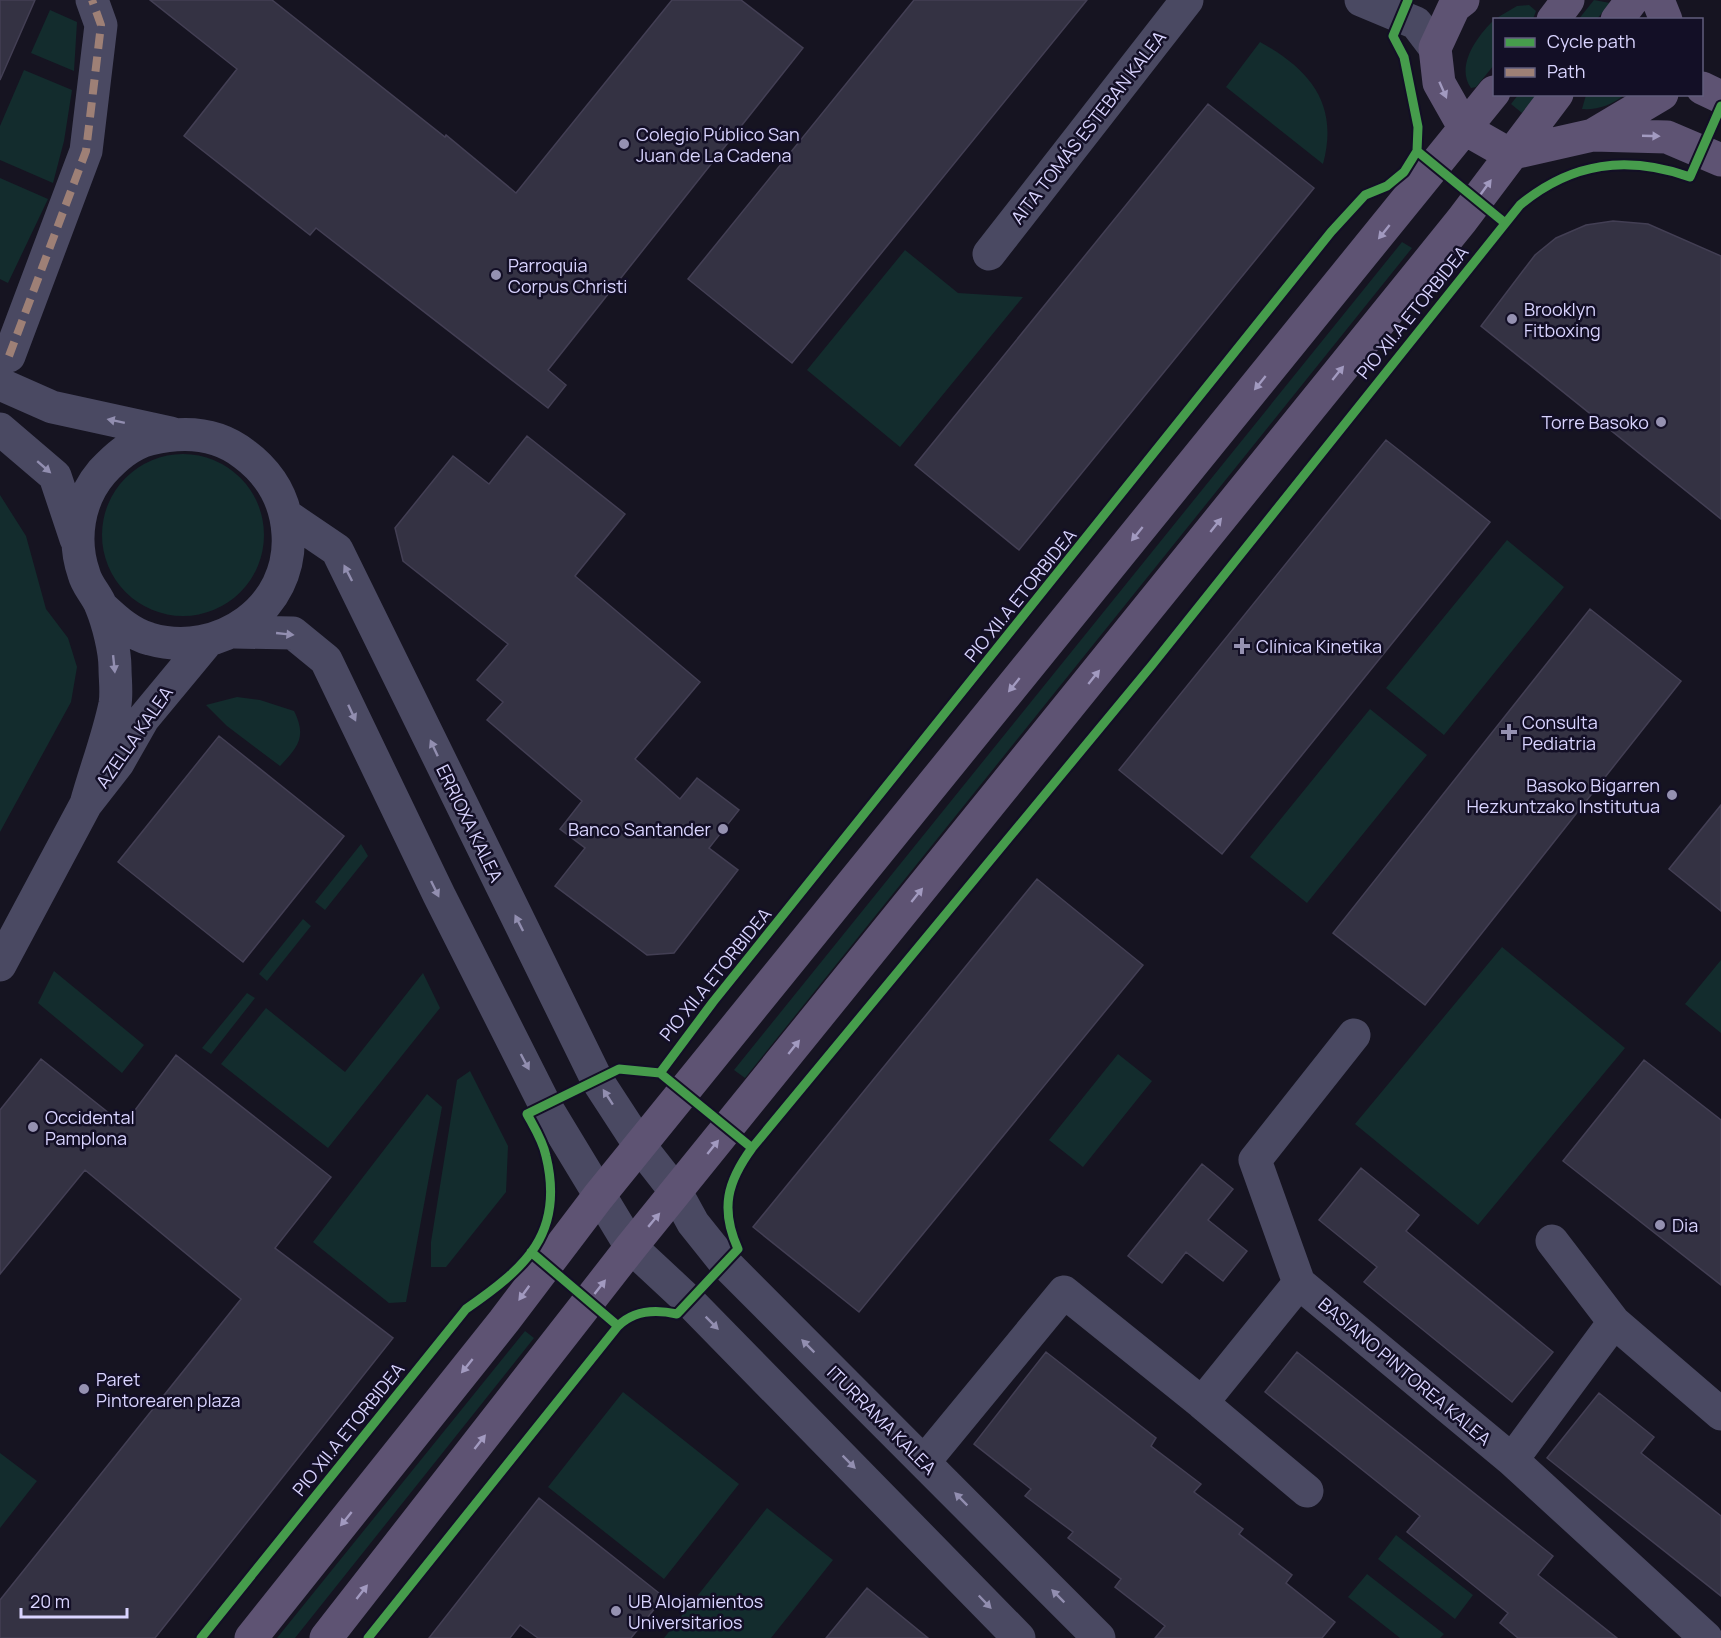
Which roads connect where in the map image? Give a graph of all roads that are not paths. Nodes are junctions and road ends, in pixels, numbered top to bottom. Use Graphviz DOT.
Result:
graph roads {
  1 [pos="92,0"];
  2 [pos="1187,0"];
  3 [pos="1361,0"];
  4 [pos="1463,0"];
  5 [pos="1568,0"];
  6 [pos="1632,0"];
  7 [pos="1658,0"];
  8 [pos="1554,18"];
  9 [pos="1618,18"];
  10 [pos="1665,18"];
  11 [pos="1435,48"];
  12 [pos="1703,89"];
  13 [pos="1493,93"];
  14 [pos="1555,96"];
  15 [pos="1659,96"];
  16 [pos="1721,98"];
  17 [pos="1465,129"];
  18 [pos="1593,135"];
  19 [pos="1509,154"];
  20 [pos="1721,160"];
  21 [pos="989,254"];
  22 [pos="4,370"];
  23 [pos="0,429"];
  24 [pos="173,434"];
  25 [pos="287,516"];
  26 [pos="77,540"];
  27 [pos="102,607"];
  28 [pos="220,637"];
  29 [pos="86,804"];
  30 [pos="0,965"];
  31 [pos="1354,1035"];
  32 [pos="640,1146"];
  33 [pos="676,1192"];
  34 [pos="598,1197"];
  35 [pos="1552,1241"];
  36 [pos="631,1247"];
  37 [pos="1299,1283"];
  38 [pos="1614,1322"];
  39 [pos="1202,1403"];
  40 [pos="1721,1414"];
  41 [pos="1512,1460"];
  42 [pos="924,1462"];
  43 [pos="1307,1491"];
  44 [pos="250,1638"];
  45 [pos="326,1638"];
  46 [pos="1019,1638"];
  47 [pos="1099,1638"];
  48 [pos="1706,1638"];
  1 -- 22 [label="street"];
  2 -- 21 [label="street, AITA TOMÁS ESTEBAN KALEA"];
  3 -- 11 [label="street"];
  4 -- 11 [label="main road"];
  5 -- 8 [label="main road"];
  6 -- 9 [label="main road"];
  7 -- 10 [label="main road"];
  11 -- 17 [label="main road, one-way"];
  12 -- 16 [label="main road"];
  13 -- 17 [label="main road"];
  14 -- 19 [label="main road, PIO XII.A ETORBIDEA"];
  15 -- 18 [label="main road"];
  17 -- 19 [label="main road"];
  17 -- 32 [label="main road, one-way"];
  18 -- 19 [label="main road"];
  18 -- 20 [label="main road, one-way"];
  33 -- 19 [label="main road, PIO XII.A ETORBIDEA, one-way"];
  24 -- 22 [label="street, one-way"];
  23 -- 26 [label="street, one-way"];
  24 -- 25 [label="street"];
  24 -- 26 [label="street"];
  25 -- 28 [label="street"];
  32 -- 25 [label="street, ERRIOXA KALEA, one-way"];
  26 -- 27 [label="street"];
  27 -- 28 [label="street"];
  27 -- 29 [label="street, AZELLA KALEA, one-way"];
  28 -- 29 [label="street, AZELLA KALEA"];
  28 -- 34 [label="street, one-way"];
  29 -- 30 [label="street, AZELLA KALEA"];
  31 -- 37 [label="street"];
  32 -- 33 [label="street"];
  32 -- 34 [label="main road"];
  36 -- 33 [label="main road, PIO XII.A ETORBIDEA, one-way"];
  42 -- 33 [label="street, ITURRAMA KALEA, one-way"];
  34 -- 36 [label="street"];
  34 -- 44 [label="main road, one-way"];
  35 -- 38 [label="street"];
  45 -- 36 [label="main road, PIO XII.A ETORBIDEA, one-way"];
  36 -- 46 [label="street, one-way"];
  37 -- 39 [label="street"];
  37 -- 41 [label="street, BASIANO PINTOREA KALEA"];
  38 -- 40 [label="street"];
  38 -- 41 [label="street"];
  39 -- 42 [label="street"];
  39 -- 43 [label="street"];
  41 -- 48 [label="street, BASIANO PINTOREA KALEA"];
  47 -- 42 [label="street, ITURRAMA KALEA, one-way"];
}
